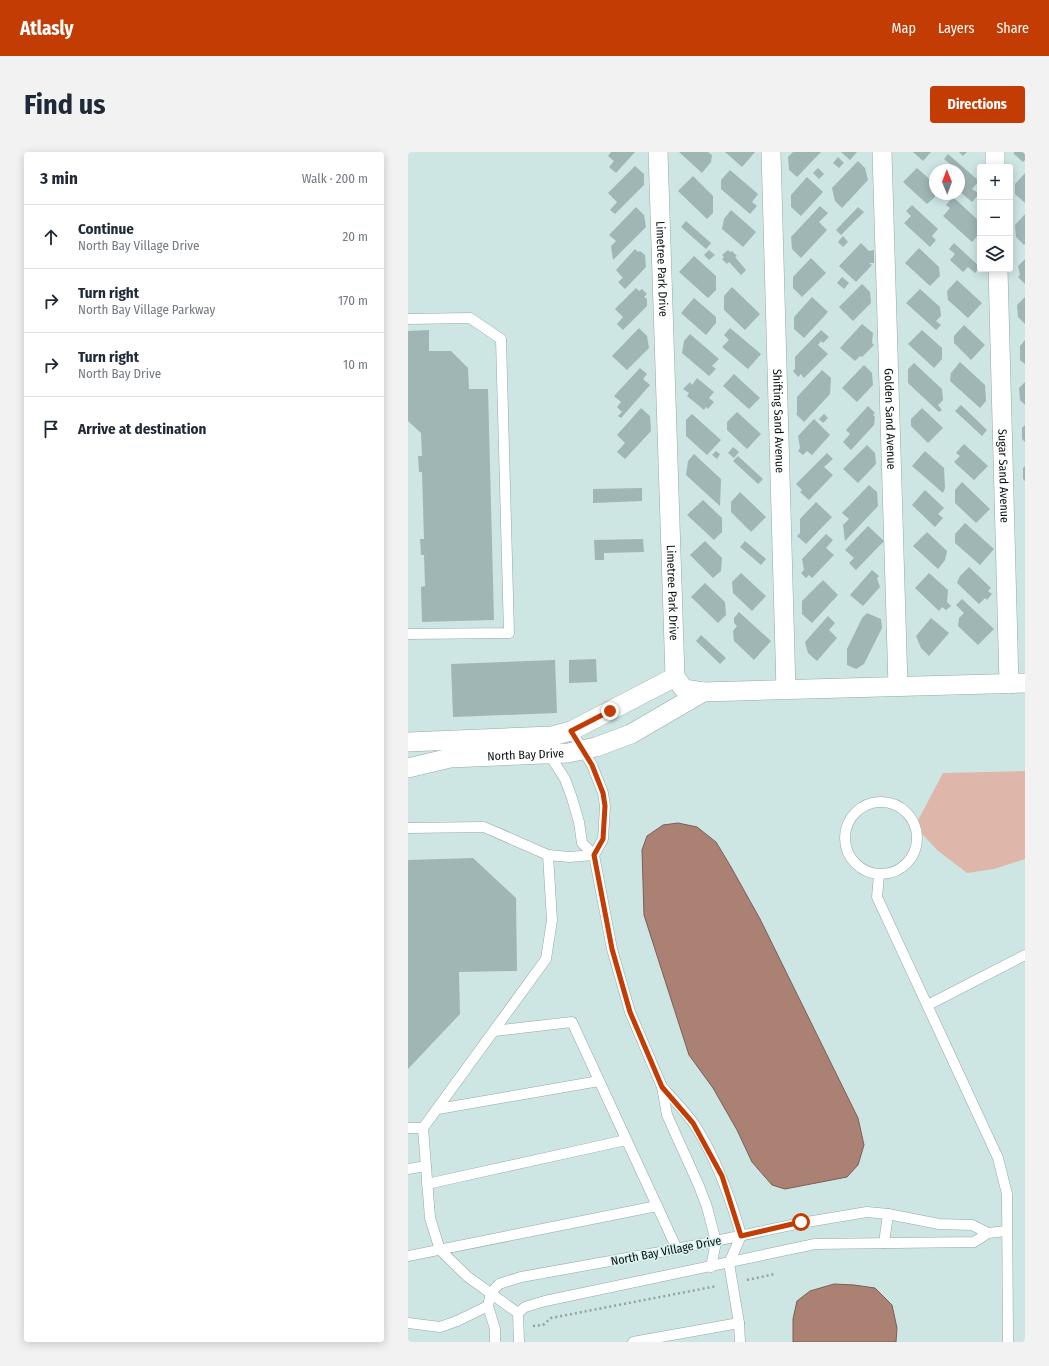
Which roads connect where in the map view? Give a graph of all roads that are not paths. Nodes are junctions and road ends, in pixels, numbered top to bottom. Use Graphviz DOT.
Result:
graph roads {
  1 [pos="658,152"];
  2 [pos="771,152"];
  3 [pos="882,152"];
  4 [pos="995,152"];
  5 [pos="995,164"];
  6 [pos="998,272"];
  7 [pos="408,319"];
  8 [pos="408,634"];
  9 [pos="675,677"];
  10 [pos="1017,684"];
  11 [pos="898,686"];
  12 [pos="786,690"];
  13 [pos="703,692"];
  14 [pos="610,711"];
  15 [pos="571,731"];
  16 [pos="538,736"];
  17 [pos="623,737"];
  18 [pos="408,742"];
  19 [pos="582,750"];
  20 [pos="549,754"];
  21 [pos="408,768"];
  22 [pos="408,828"];
  23 [pos="548,855"];
  24 [pos="594,855"];
  25 [pos="879,874"];
  26 [pos="1025,955"];
  27 [pos="928,1005"];
  28 [pos="494,1031"];
  29 [pos="599,1081"];
  30 [pos="662,1087"];
  31 [pos="438,1109"];
  32 [pos="408,1128"];
  33 [pos="424,1128"];
  34 [pos="626,1140"];
  35 [pos="426,1166"];
  36 [pos="408,1168"];
  37 [pos="427,1184"];
  38 [pos="657,1206"];
  39 [pos="888,1214"];
  40 [pos="1006,1232"];
  41 [pos="988,1233"];
  42 [pos="741,1236"];
  43 [pos="716,1242"];
  44 [pos="884,1243"];
  45 [pos="677,1249"];
  46 [pos="440,1250"];
  47 [pos="408,1256"];
  48 [pos="729,1263"];
  49 [pos="711,1266"];
  50 [pos="492,1293"];
  51 [pos="488,1306"];
  52 [pos="518,1313"];
  53 [pos="408,1323"];
  54 [pos="739,1323"];
  55 [pos="684,1338"];
  56 [pos="495,1342"];
  57 [pos="519,1342"];
  58 [pos="633,1342"];
  59 [pos="740,1342"];
  60 [pos="1008,1342"];
  1 -- 9 [label="street, Limetree Park Drive"];
  2 -- 12 [label="street, Shifting Sand Avenue"];
  3 -- 11 [label="street, Golden Sand Avenue"];
  4 -- 5 [label="street"];
  6 -- 10 [label="street, Sugar Sand Avenue"];
  7 -- 8 [label="lane"];
  9 -- 13 [label="street"];
  9 -- 14 [label="street, North Bay Drive"];
  10 -- 11 [label="street"];
  11 -- 12 [label="street"];
  12 -- 13 [label="street"];
  13 -- 17 [label="street, North Bay Drive"];
  14 -- 15 [label="street, North Bay Drive"];
  14 -- 17 [label="street"];
  15 -- 16 [label="street, North Bay Drive"];
  15 -- 19 [label="lane"];
  16 -- 18 [label="street, North Bay Drive"];
  16 -- 20 [label="lane"];
  17 -- 19 [label="street, North Bay Drive"];
  19 -- 20 [label="street, North Bay Drive"];
  19 -- 24 [label="lane"];
  20 -- 21 [label="street, North Bay Drive"];
  20 -- 24 [label="lane"];
  22 -- 23 [label="lane"];
  23 -- 24 [label="lane"];
  23 -- 28 [label="lane"];
  24 -- 30 [label="lane"];
  25 -- 25 [label="lane"];
  25 -- 27 [label="lane"];
  26 -- 27 [label="lane"];
  27 -- 40 [label="lane"];
  28 -- 29 [label="lane"];
  28 -- 31 [label="lane"];
  29 -- 31 [label="lane"];
  29 -- 34 [label="lane"];
  30 -- 42 [label="lane"];
  30 -- 43 [label="lane"];
  31 -- 33 [label="lane"];
  32 -- 33 [label="lane"];
  33 -- 35 [label="lane"];
  34 -- 37 [label="lane"];
  34 -- 38 [label="lane"];
  35 -- 36 [label="lane"];
  35 -- 37 [label="lane"];
  37 -- 46 [label="lane"];
  38 -- 45 [label="lane"];
  38 -- 46 [label="lane"];
  39 -- 41 [label="lane, North Bay Village Drive"];
  39 -- 42 [label="lane, North Bay Village Drive"];
  39 -- 44 [label="lane"];
  40 -- 41 [label="lane, North Bay Village Drive"];
  40 -- 60 [label="lane"];
  41 -- 44 [label="lane, North Bay Village Drive"];
  42 -- 43 [label="lane, North Bay Village Drive"];
  42 -- 48 [label="lane"];
  43 -- 45 [label="lane, North Bay Village Drive"];
  43 -- 49 [label="lane"];
  44 -- 48 [label="lane, North Bay Village Drive"];
  45 -- 50 [label="lane, North Bay Village Drive"];
  46 -- 47 [label="lane"];
  46 -- 50 [label="lane"];
  48 -- 49 [label="lane, North Bay Village Drive"];
  48 -- 54 [label="lane"];
  49 -- 52 [label="lane, North Bay Village Drive"];
  50 -- 51 [label="lane"];
  50 -- 52 [label="lane"];
  51 -- 53 [label="lane"];
  51 -- 56 [label="lane"];
  52 -- 57 [label="lane"];
  54 -- 55 [label="lane"];
  54 -- 59 [label="lane"];
  55 -- 58 [label="lane"];
}
